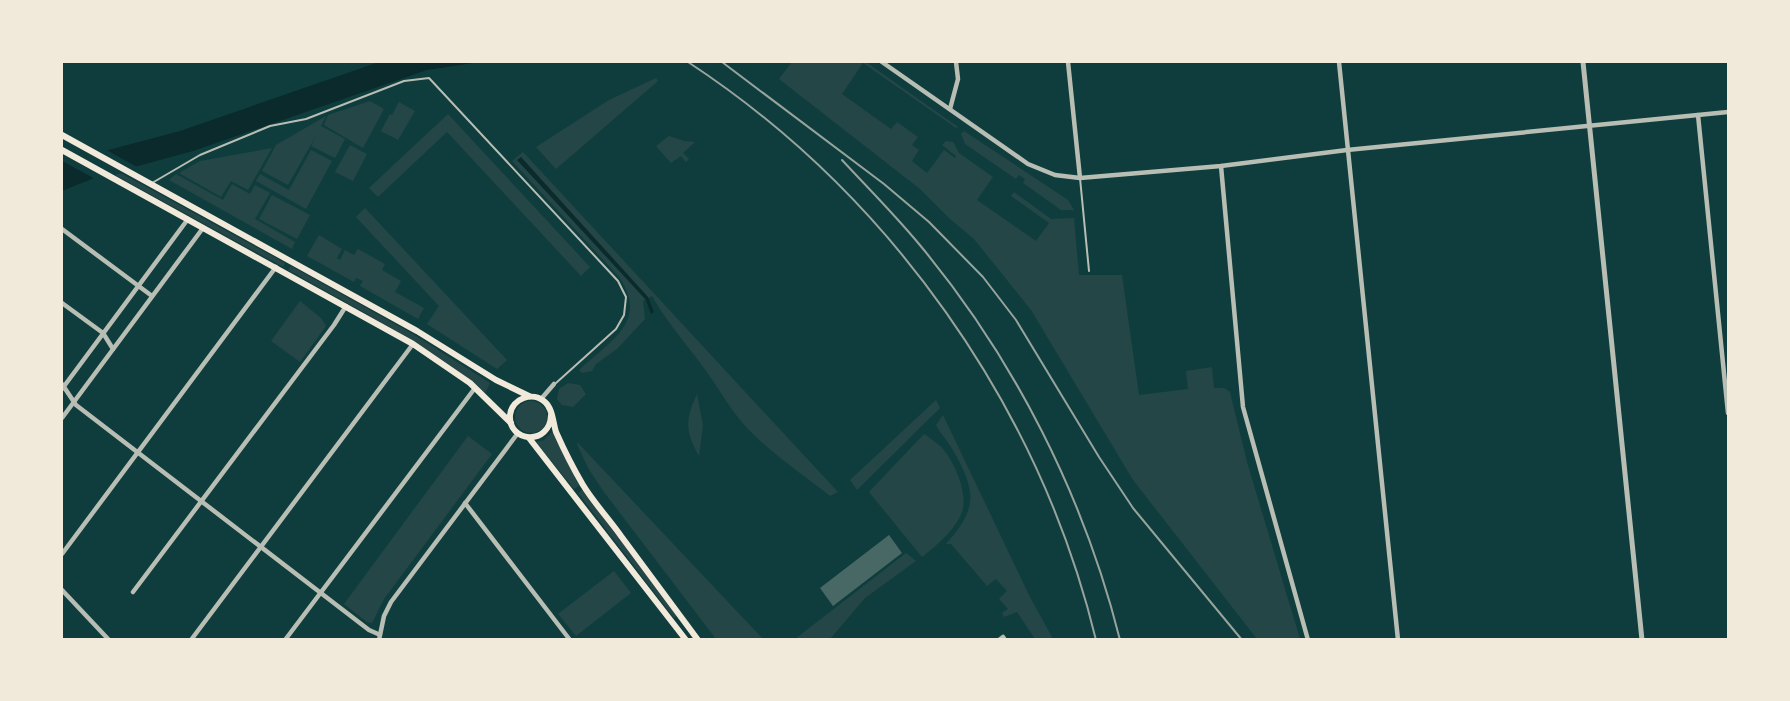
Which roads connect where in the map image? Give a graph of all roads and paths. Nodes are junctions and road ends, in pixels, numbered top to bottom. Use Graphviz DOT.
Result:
graph roads {
  1 [pos="882,62"];
  2 [pos="956,62"];
  3 [pos="1068,62"];
  4 [pos="1338,62"];
  5 [pos="1583,62"];
  6 [pos="950,109"];
  7 [pos="1728,112"];
  8 [pos="1698,115"];
  9 [pos="1590,126"];
  10 [pos="62,135"];
  11 [pos="62,150"];
  12 [pos="1347,150"];
  13 [pos="1221,166"];
  14 [pos="1080,178"];
  15 [pos="150,184"];
  16 [pos="188,219"];
  17 [pos="62,228"];
  18 [pos="203,228"];
  19 [pos="276,267"];
  20 [pos="1089,271"];
  21 [pos="139,285"];
  22 [pos="152,296"];
  23 [pos="62,303"];
  24 [pos="346,306"];
  25 [pos="103,333"];
  26 [pos="413,344"];
  27 [pos="113,349"];
  28 [pos="554,384"];
  29 [pos="62,386"];
  30 [pos="475,388"];
  31 [pos="529,396"];
  32 [pos="541,399"];
  33 [pos="74,401"];
  34 [pos="1728,413"];
  35 [pos="551,415"];
  36 [pos="62,417"];
  37 [pos="511,423"];
  38 [pos="518,433"];
  39 [pos="529,438"];
  40 [pos="137,453"];
  41 [pos="201,502"];
  42 [pos="465,503"];
  43 [pos="261,547"];
  44 [pos="62,554"];
  45 [pos="62,591"];
  46 [pos="133,592"];
  47 [pos="321,593"];
  48 [pos="378,637"];
  49 [pos="109,639"];
  50 [pos="191,639"];
  51 [pos="285,639"];
  52 [pos="570,639"];
  53 [pos="686,639"];
  54 [pos="698,639"];
  55 [pos="999,639"];
  56 [pos="1005,639"];
  57 [pos="1308,639"];
  58 [pos="1398,639"];
  59 [pos="1642,639"];
  1 -- 6 [label="street"];
  2 -- 6 [label="street"];
  3 -- 14 [label="street"];
  4 -- 12 [label="street"];
  5 -- 9 [label="street"];
  6 -- 14 [label="street"];
  7 -- 8 [label="street"];
  8 -- 9 [label="street"];
  8 -- 34 [label="street"];
  9 -- 12 [label="street"];
  9 -- 59 [label="street"];
  10 -- 15 [label="main road"];
  11 -- 16 [label="main road"];
  12 -- 13 [label="street"];
  12 -- 58 [label="street"];
  13 -- 14 [label="street"];
  13 -- 57 [label="street"];
  14 -- 20 [label="lane"];
  15 -- 28 [label="lane"];
  15 -- 31 [label="main road"];
  16 -- 18 [label="main road"];
  16 -- 21 [label="street"];
  17 -- 21 [label="street"];
  18 -- 19 [label="main road"];
  18 -- 22 [label="street"];
  19 -- 24 [label="main road"];
  19 -- 40 [label="street"];
  21 -- 22 [label="street"];
  21 -- 25 [label="street"];
  22 -- 27 [label="street"];
  23 -- 25 [label="street"];
  24 -- 26 [label="main road"];
  24 -- 41 [label="street"];
  25 -- 27 [label="street"];
  25 -- 29 [label="street"];
  26 -- 30 [label="main road"];
  26 -- 43 [label="street"];
  27 -- 33 [label="street"];
  28 -- 32 [label="street"];
  29 -- 33 [label="street"];
  30 -- 37 [label="main road"];
  30 -- 47 [label="street"];
  31 -- 32 [label="main road"];
  31 -- 37 [label="main road"];
  32 -- 35 [label="main road"];
  33 -- 36 [label="street"];
  33 -- 40 [label="street"];
  35 -- 39 [label="main road"];
  35 -- 54 [label="main road"];
  37 -- 38 [label="main road"];
  38 -- 39 [label="main road"];
  38 -- 42 [label="street"];
  39 -- 53 [label="main road"];
  40 -- 41 [label="street"];
  40 -- 44 [label="street"];
  41 -- 43 [label="street"];
  41 -- 46 [label="street"];
  42 -- 48 [label="street"];
  42 -- 52 [label="street"];
  43 -- 47 [label="street"];
  43 -- 50 [label="street"];
  45 -- 49 [label="street"];
  47 -- 48 [label="street"];
  47 -- 51 [label="street"];
  55 -- 56 [label="street"];
}
